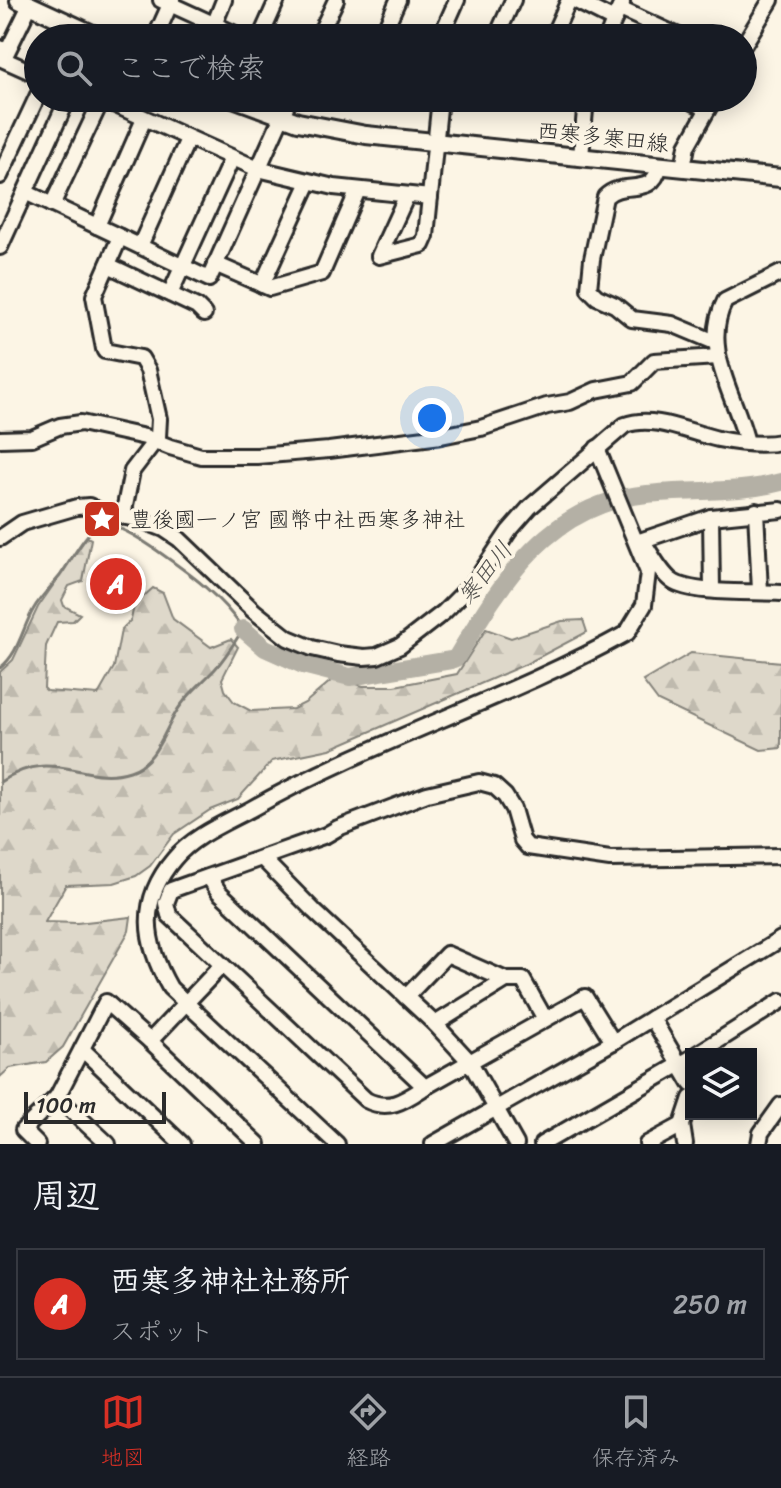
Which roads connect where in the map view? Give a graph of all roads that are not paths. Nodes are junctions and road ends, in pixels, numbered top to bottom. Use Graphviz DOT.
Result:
graph roads {
  1 [pos="224,0"];
  2 [pos="277,0"];
  3 [pos="336,0"];
  4 [pos="398,0"];
  5 [pos="457,0"];
  6 [pos="513,0"];
  7 [pos="572,0"];
  8 [pos="168,1"];
  9 [pos="765,2"];
  10 [pos="24,3"];
  11 [pos="619,10"];
  12 [pos="70,24"];
  13 [pos="160,24"];
  14 [pos="212,24"];
  15 [pos="214,24"];
  16 [pos="266,24"];
  17 [pos="325,24"];
  18 [pos="387,24"];
  19 [pos="446,24"];
  20 [pos="502,24"];
  21 [pos="559,24"];
  22 [pos="651,24"];
  23 [pos="754,24"];
  24 [pos="0,57"];
  25 [pos="24,68"];
  26 [pos="30,112"];
  27 [pos="62,112"];
  28 [pos="95,112"];
  29 [pos="130,112"];
  30 [pos="268,112"];
  31 [pos="283,112"];
  32 [pos="439,112"];
  33 [pos="585,112"];
  34 [pos="706,112"];
  35 [pos="281,117"];
  36 [pos="144,119"];
  37 [pos="188,139"];
  38 [pos="436,142"];
  39 [pos="581,157"];
  40 [pos="232,158"];
  41 [pos="660,165"];
  42 [pos="683,168"];
  43 [pos="258,169"];
  44 [pos="0,176"];
  45 [pos="781,178"];
  46 [pos="309,182"];
  47 [pos="358,190"];
  48 [pos="25,192"];
  49 [pos="407,195"];
  50 [pos="430,197"];
  51 [pos="52,205"];
  52 [pos="6,218"];
  53 [pos="97,226"];
  54 [pos="120,237"];
  55 [pos="140,246"];
  56 [pos="0,247"];
  57 [pos="215,264"];
  58 [pos="108,265"];
  59 [pos="182,266"];
  60 [pos="781,273"];
  61 [pos="262,285"];
  62 [pos="170,294"];
  63 [pos="204,314"];
  64 [pos="716,349"];
  65 [pos="0,439"];
  66 [pos="155,441"];
  67 [pos="781,442"];
  68 [pos="747,443"];
  69 [pos="597,448"];
  70 [pos="781,510"];
  71 [pos="756,511"];
  72 [pos="123,516"];
  73 [pos="711,517"];
  74 [pos="0,538"];
  75 [pos="639,542"];
  76 [pos="712,590"];
  77 [pos="760,591"];
  78 [pos="781,593"];
  79 [pos="781,856"];
  80 [pos="262,858"];
  81 [pos="209,877"];
  82 [pos="781,939"];
  83 [pos="222,965"];
  84 [pos="506,980"];
  85 [pos="406,997"];
  86 [pos="781,1001"];
  87 [pos="186,1004"];
  88 [pos="652,1018"];
  89 [pos="545,1019"];
  90 [pos="435,1024"];
  91 [pos="150,1041"];
  92 [pos="613,1042"];
  93 [pos="707,1048"];
  94 [pos="82,1049"];
  95 [pos="685,1061"];
  96 [pos="470,1062"];
  97 [pos="425,1087"];
  98 [pos="57,1097"];
  99 [pos="781,1105"];
  100 [pos="497,1108"];
  101 [pos="685,1116"];
  102 [pos="682,1125"];
  103 [pos="24,1137"];
  104 [pos="37,1144"];
  105 [pos="108,1144"];
  106 [pos="182,1144"];
  107 [pos="258,1144"];
  108 [pos="337,1144"];
  109 [pos="433,1144"];
  110 [pos="516,1144"];
  111 [pos="542,1144"];
  112 [pos="647,1144"];
  113 [pos="685,1144"];
  114 [pos="759,1144"];
  1 -- 15 [label="street"];
  2 -- 16 [label="street"];
  3 -- 17 [label="street"];
  4 -- 18 [label="street"];
  5 -- 19 [label="street"];
  6 -- 20 [label="street"];
  7 -- 11 [label="street"];
  7 -- 21 [label="street"];
  8 -- 13 [label="street"];
  8 -- 14 [label="street"];
  9 -- 23 [label="street"];
  10 -- 12 [label="main road"];
  10 -- 24 [label="street"];
  11 -- 22 [label="street"];
  24 -- 25 [label="street"];
  26 -- 44 [label="street"];
  27 -- 48 [label="street"];
  28 -- 51 [label="street"];
  29 -- 36 [label="street"];
  30 -- 35 [label="main road, 西寒多寒田線"];
  31 -- 35 [label="street"];
  32 -- 38 [label="street"];
  33 -- 39 [label="street"];
  34 -- 42 [label="street"];
  35 -- 38 [label="main road, 西寒多寒田線"];
  35 -- 43 [label="street"];
  36 -- 37 [label="street"];
  36 -- 53 [label="street"];
  37 -- 40 [label="street"];
  37 -- 55 [label="street"];
  38 -- 39 [label="main road, 西寒多寒田線"];
  38 -- 50 [label="street"];
  39 -- 41 [label="main road, 西寒多寒田線"];
  40 -- 43 [label="street"];
  40 -- 59 [label="street"];
  41 -- 42 [label="main road, 西寒多寒田線"];
  41 -- 64 [label="street"];
  42 -- 45 [label="main road, 西寒多寒田線"];
  43 -- 46 [label="street"];
  43 -- 57 [label="street"];
  46 -- 47 [label="street"];
  46 -- 61 [label="street"];
  47 -- 49 [label="street"];
  47 -- 61 [label="street"];
  48 -- 51 [label="street"];
  48 -- 52 [label="street"];
  49 -- 50 [label="street"];
  49 -- 50 [label="street"];
  51 -- 53 [label="street"];
  52 -- 56 [label="street"];
  53 -- 54 [label="street"];
  54 -- 55 [label="street"];
  54 -- 58 [label="street"];
  55 -- 59 [label="street"];
  57 -- 59 [label="street"];
  57 -- 61 [label="street"];
  58 -- 62 [label="street"];
  58 -- 66 [label="street"];
  59 -- 62 [label="street"];
  60 -- 64 [label="street"];
  62 -- 63 [label="street"];
  64 -- 66 [label="street"];
  64 -- 68 [label="street"];
  65 -- 66 [label="street"];
  66 -- 72 [label="street"];
  67 -- 68 [label="street"];
  68 -- 69 [label="street"];
  69 -- 72 [label="street"];
  69 -- 75 [label="street"];
  70 -- 71 [label="street"];
  71 -- 73 [label="street"];
  71 -- 77 [label="street"];
  72 -- 74 [label="street"];
  73 -- 75 [label="street"];
  73 -- 76 [label="street"];
  75 -- 76 [label="street"];
  75 -- 87 [label="street"];
  76 -- 77 [label="street"];
  77 -- 78 [label="street"];
  79 -- 80 [label="street"];
  80 -- 81 [label="street"];
  80 -- 85 [label="street"];
  81 -- 83 [label="street"];
  81 -- 97 [label="street"];
  82 -- 88 [label="street"];
  83 -- 87 [label="street"];
  83 -- 97 [label="street"];
  84 -- 85 [label="street"];
  84 -- 89 [label="street"];
  84 -- 90 [label="street"];
  85 -- 90 [label="street"];
  86 -- 93 [label="street"];
  87 -- 91 [label="street"];
  87 -- 108 [label="street"];
  88 -- 92 [label="street"];
  88 -- 95 [label="street"];
  89 -- 92 [label="street"];
  89 -- 96 [label="street"];
  90 -- 96 [label="street"];
  91 -- 94 [label="street"];
  91 -- 107 [label="street"];
  92 -- 100 [label="street"];
  94 -- 98 [label="street"];
  94 -- 106 [label="street"];
  95 -- 111 [label="street"];
  96 -- 97 [label="street"];
  96 -- 100 [label="street"];
  98 -- 103 [label="street"];
  98 -- 105 [label="street"];
  99 -- 114 [label="street"];
  100 -- 109 [label="street"];
  100 -- 110 [label="street"];
  101 -- 102 [label="street"];
  102 -- 112 [label="street"];
  102 -- 113 [label="street"];
  103 -- 104 [label="street"];
}
